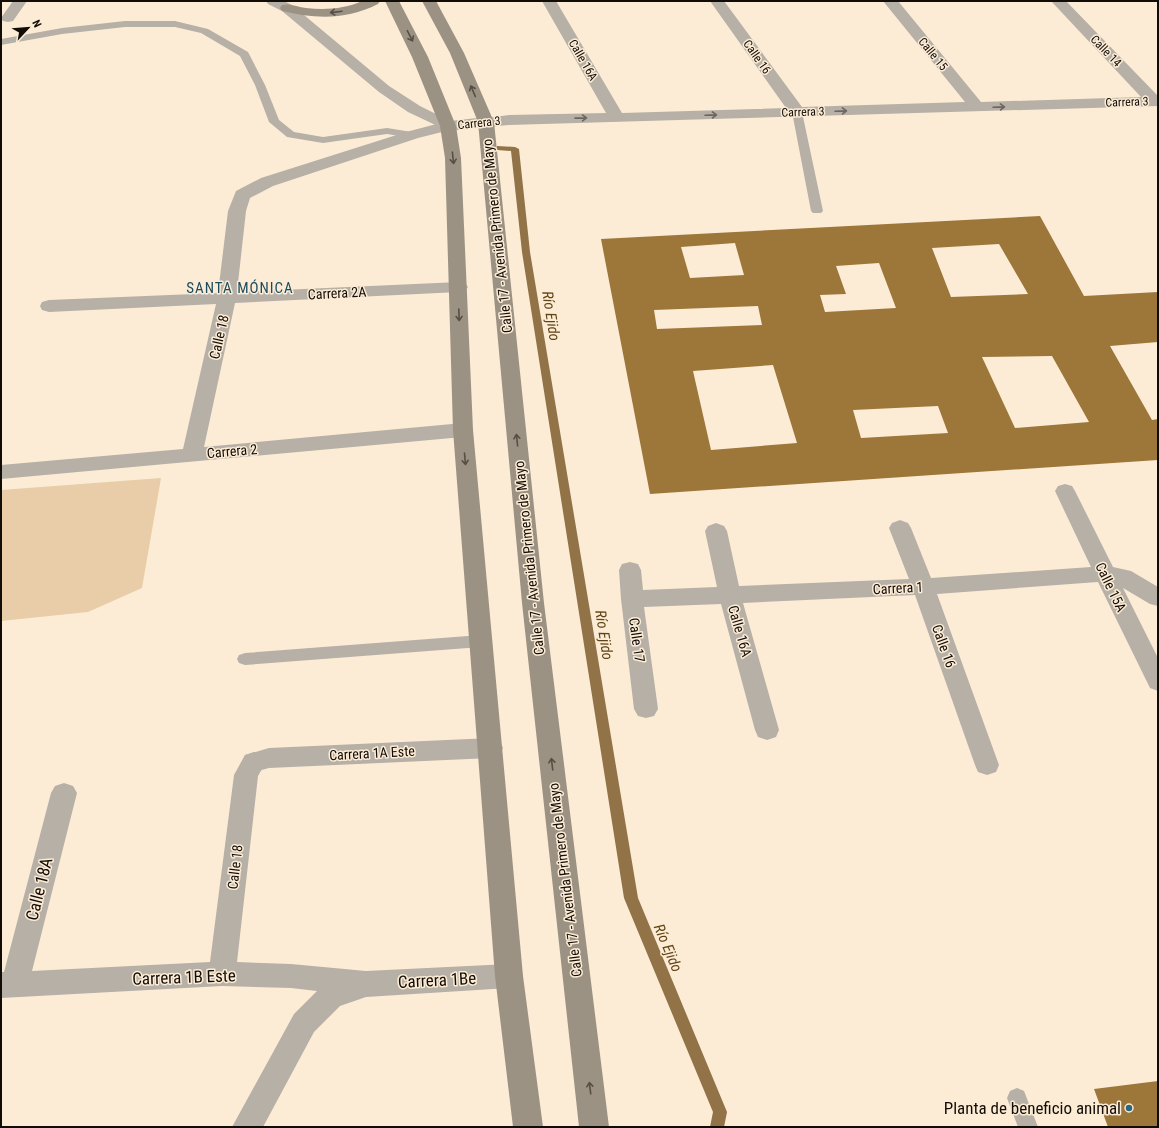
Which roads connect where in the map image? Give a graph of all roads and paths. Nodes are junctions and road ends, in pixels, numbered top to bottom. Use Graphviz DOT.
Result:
graph roads {
  1 [pos="20,1"];
  2 [pos="373,1"];
  3 [pos="392,1"];
  4 [pos="429,1"];
  5 [pos="549,1"];
  6 [pos="718,1"];
  7 [pos="890,1"];
  8 [pos="1058,1"];
  9 [pos="277,3"];
  10 [pos="8,18"];
  11 [pos="1,42"];
  12 [pos="1156,101"];
  13 [pos="977,107"];
  14 [pos="796,112"];
  15 [pos="617,118"];
  16 [pos="486,122"];
  17 [pos="448,126"];
  18 [pos="412,135"];
  19 [pos="242,195"];
  20 [pos="817,211"];
  21 [pos="458,287"];
  22 [pos="228,298"];
  23 [pos="48,306"];
  24 [pos="463,430"];
  25 [pos="192,455"];
  26 [pos="1,473"];
  27 [pos="1065,491"];
  28 [pos="900,528"];
  29 [pos="716,531"];
  30 [pos="630,570"];
  31 [pos="1105,574"];
  32 [pos="923,587"];
  33 [pos="730,596"];
  34 [pos="1158,598"];
  35 [pos="632,599"];
  36 [pos="481,641"];
  37 [pos="245,659"];
  38 [pos="1158,682"];
  39 [pos="646,709"];
  40 [pos="767,730"];
  41 [pos="491,748"];
  42 [pos="254,762"];
  43 [pos="987,765"];
  44 [pos="64,793"];
  45 [pos="222,974"];
  46 [pos="509,976"];
  47 [pos="8,984"];
  48 [pos="366,984"];
  49 [pos="1017,1098"];
  50 [pos="247,1127"];
  51 [pos="528,1127"];
  52 [pos="594,1127"];
  53 [pos="1028,1127"];
  1 -- 10 [label="street"];
  2 -- 9 [label="main road, one-way"];
  3 -- 17 [label="main road, one-way"];
  16 -- 4 [label="main road, Calle 17 - Avenida Primero de Mayo, one-way"];
  5 -- 15 [label="street, Calle 16A"];
  6 -- 14 [label="street, Calle 16"];
  7 -- 13 [label="street, Calle 15"];
  8 -- 12 [label="street, Calle 14"];
  9 -- 17 [label="street, Carrera 3"];
  11 -- 18 [label="lane"];
  13 -- 12 [label="street, Carrera 3, one-way"];
  14 -- 13 [label="street, Carrera 3, one-way"];
  15 -- 14 [label="street, Carrera 3, one-way"];
  14 -- 20 [label="lane"];
  16 -- 15 [label="street, Carrera 3, one-way"];
  16 -- 17 [label="street, Carrera 3"];
  52 -- 16 [label="main road, Calle 17 - Avenida Primero de Mayo, one-way"];
  17 -- 18 [label="street, Carrera 3"];
  17 -- 21 [label="main road, one-way"];
  18 -- 19 [label="street, Carrera 3"];
  19 -- 22 [label="street, Calle 18"];
  21 -- 22 [label="street, Carrera 2A"];
  21 -- 24 [label="main road, one-way"];
  22 -- 23 [label="street, Carrera 2A"];
  22 -- 25 [label="street, Calle 18"];
  24 -- 25 [label="street, Carrera 2"];
  24 -- 36 [label="main road, one-way"];
  25 -- 26 [label="street, Carrera 2"];
  27 -- 31 [label="street, Calle 15A"];
  28 -- 32 [label="street, Calle 16"];
  29 -- 33 [label="street, Calle 16A"];
  30 -- 35 [label="street, Calle 17"];
  31 -- 32 [label="street, Carrera 1"];
  31 -- 34 [label="street, Carrera 1"];
  31 -- 38 [label="street, Calle 15A"];
  32 -- 33 [label="street, Carrera 1"];
  32 -- 43 [label="street, Calle 16"];
  33 -- 35 [label="street, Carrera 1"];
  33 -- 40 [label="street, Calle 16A"];
  35 -- 39 [label="street, Calle 17"];
  36 -- 37 [label="lane"];
  36 -- 41 [label="main road"];
  41 -- 42 [label="street, Carrera 1A Este"];
  41 -- 46 [label="main road"];
  42 -- 45 [label="street, Calle 18"];
  44 -- 47 [label="street, Calle 18A"];
  45 -- 47 [label="street, Carrera 1B Este"];
  45 -- 48 [label="street, Carrera 1B Este"];
  46 -- 48 [label="street, Carrera 1Be"];
  46 -- 51 [label="main road"];
  48 -- 50 [label="street"];
  49 -- 53 [label="lane"];
}
